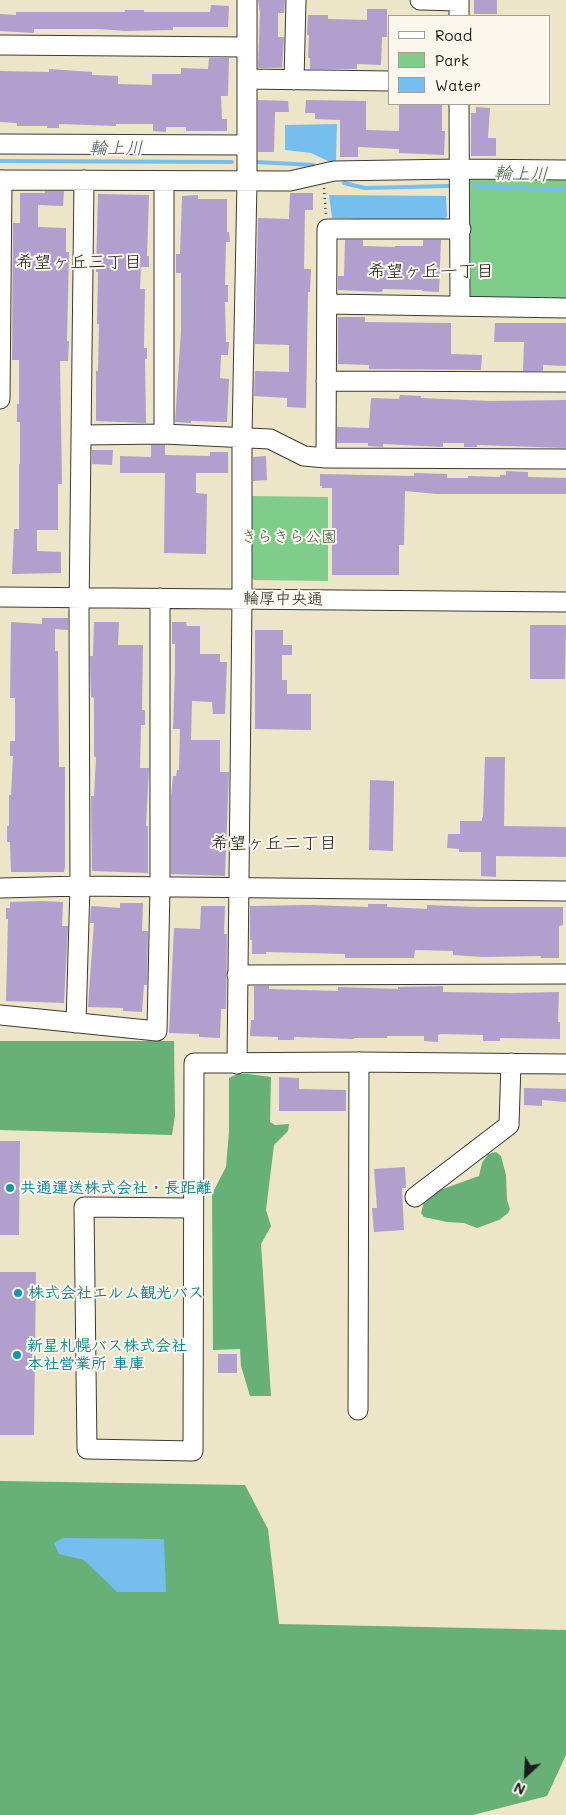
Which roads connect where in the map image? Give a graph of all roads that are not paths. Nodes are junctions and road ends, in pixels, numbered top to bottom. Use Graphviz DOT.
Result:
graph roads {
  1 [pos="247,0"];
  2 [pos="296,0"];
  3 [pos="420,0"];
  4 [pos="459,15"];
  5 [pos="0,45"];
  6 [pos="246,48"];
  7 [pos="247,79"];
  8 [pos="294,80"];
  9 [pos="388,81"];
  10 [pos="459,105"];
  11 [pos="0,144"];
  12 [pos="246,145"];
  13 [pos="459,169"];
  14 [pos="566,170"];
  15 [pos="1,180"];
  16 [pos="84,180"];
  17 [pos="164,181"];
  18 [pos="247,181"];
  19 [pos="461,229"];
  20 [pos="327,304"];
  21 [pos="460,305"];
  22 [pos="566,308"];
  23 [pos="326,381"];
  24 [pos="566,382"];
  25 [pos="0,399"];
  26 [pos="164,434"];
  27 [pos="82,435"];
  28 [pos="242,436"];
  29 [pos="326,458"];
  30 [pos="566,459"];
  31 [pos="0,597"];
  32 [pos="80,597"];
  33 [pos="160,598"];
  34 [pos="242,598"];
  35 [pos="566,602"];
  36 [pos="80,886"];
  37 [pos="0,888"];
  38 [pos="160,888"];
  39 [pos="238,888"];
  40 [pos="566,892"];
  41 [pos="566,974"];
  42 [pos="237,975"];
  43 [pos="0,1015"];
  44 [pos="76,1023"];
  45 [pos="359,1062"];
  46 [pos="511,1063"];
  47 [pos="237,1064"];
  48 [pos="566,1064"];
  49 [pos="415,1197"];
  50 [pos="192,1208"];
  51 [pos="358,1410"];
  1 -- 6 [label="street"];
  2 -- 8 [label="street"];
  3 -- 4 [label="street"];
  5 -- 6 [label="street"];
  6 -- 7 [label="street"];
  7 -- 8 [label="street"];
  7 -- 12 [label="street"];
  8 -- 9 [label="street"];
  10 -- 13 [label="street"];
  11 -- 12 [label="street"];
  12 -- 18 [label="street"];
  13 -- 14 [label="street"];
  13 -- 18 [label="street"];
  13 -- 19 [label="street"];
  15 -- 16 [label="street"];
  15 -- 25 [label="street"];
  16 -- 17 [label="street"];
  16 -- 27 [label="street"];
  17 -- 18 [label="street"];
  17 -- 26 [label="street"];
  18 -- 28 [label="street"];
  19 -- 20 [label="street"];
  19 -- 21 [label="street"];
  20 -- 21 [label="street"];
  20 -- 23 [label="street"];
  21 -- 22 [label="street"];
  23 -- 24 [label="street"];
  23 -- 29 [label="street"];
  26 -- 27 [label="street"];
  26 -- 28 [label="street"];
  27 -- 32 [label="street"];
  28 -- 29 [label="street"];
  28 -- 34 [label="street"];
  29 -- 30 [label="street"];
  31 -- 32 [label="street, 輪厚中央通"];
  32 -- 33 [label="street, 輪厚中央通"];
  32 -- 36 [label="street"];
  33 -- 34 [label="street, 輪厚中央通"];
  33 -- 38 [label="street"];
  34 -- 35 [label="street, 輪厚中央通"];
  34 -- 39 [label="street"];
  36 -- 37 [label="street"];
  36 -- 38 [label="street"];
  36 -- 44 [label="street"];
  38 -- 39 [label="street"];
  38 -- 44 [label="street"];
  39 -- 40 [label="street"];
  39 -- 42 [label="street"];
  41 -- 42 [label="street"];
  42 -- 47 [label="street"];
  43 -- 44 [label="street"];
  45 -- 46 [label="street"];
  45 -- 47 [label="street"];
  45 -- 51 [label="street"];
  46 -- 48 [label="street"];
  46 -- 49 [label="street"];
  47 -- 50 [label="street"];
  50 -- 50 [label="street"];
}
